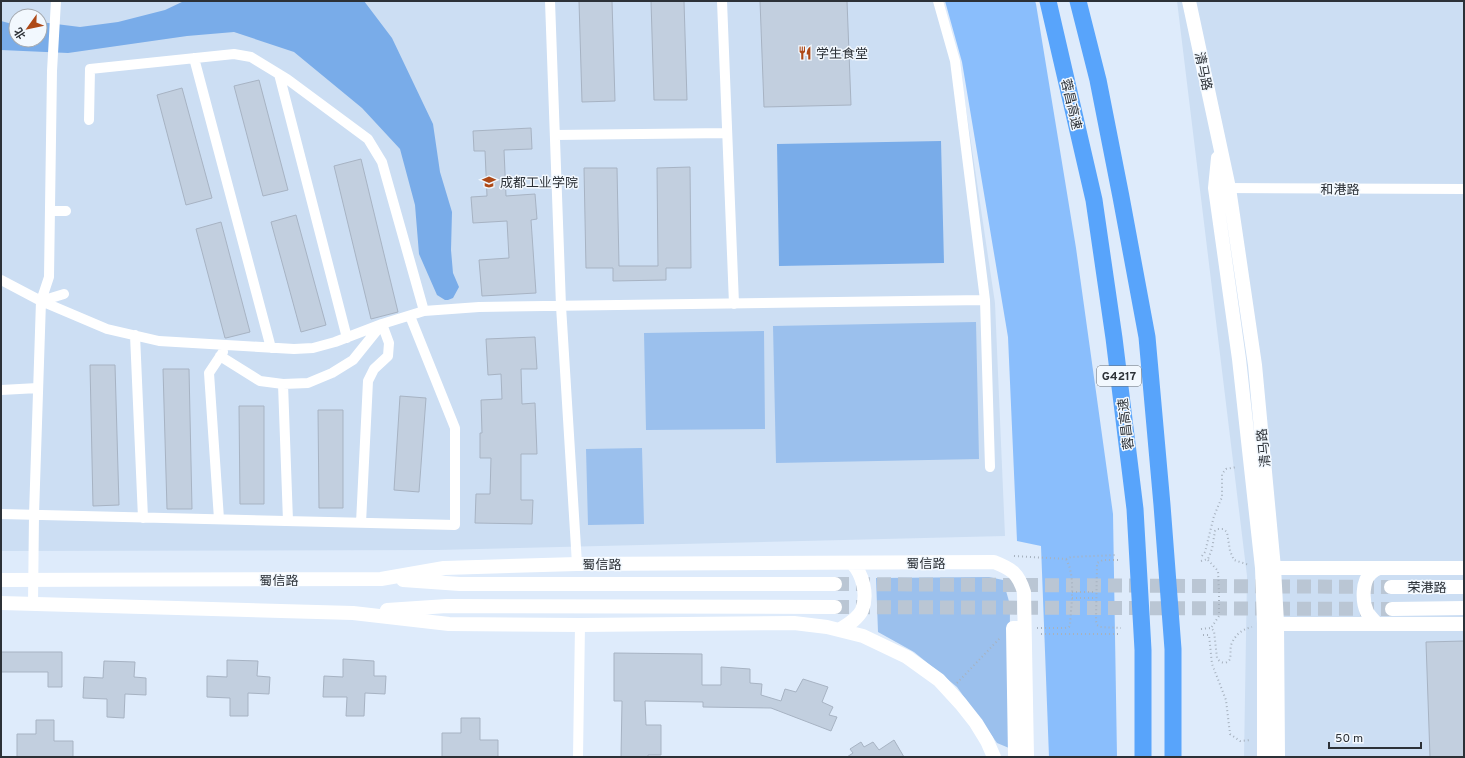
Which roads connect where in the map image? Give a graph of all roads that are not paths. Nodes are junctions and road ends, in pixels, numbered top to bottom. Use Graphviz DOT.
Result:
graph roads {
  1 [pos="56,1"];
  2 [pos="550,1"];
  3 [pos="722,1"];
  4 [pos="938,1"];
  5 [pos="1048,1"];
  6 [pos="1078,1"];
  7 [pos="1189,1"];
  8 [pos="194,58"];
  9 [pos="279,74"];
  10 [pos="89,120"];
  11 [pos="727,133"];
  12 [pos="555,135"];
  13 [pos="1222,188"];
  14 [pos="1464,189"];
  15 [pos="50,211"];
  16 [pos="66,211"];
  17 [pos="1,280"];
  18 [pos="64,294"];
  19 [pos="985,300"];
  20 [pos="41,301"];
  21 [pos="734,304"];
  22 [pos="561,306"];
  23 [pos="424,311"];
  24 [pos="410,316"];
  25 [pos="382,324"];
  26 [pos="135,335"];
  27 [pos="347,338"];
  28 [pos="227,346"];
  29 [pos="270,348"];
  30 [pos="220,356"];
  31 [pos="283,384"];
  32 [pos="38,388"];
  33 [pos="1,390"];
  34 [pos="990,467"];
  35 [pos="1,514"];
  36 [pos="34,515"];
  37 [pos="143,518"];
  38 [pos="219,519"];
  39 [pos="288,521"];
  40 [pos="361,523"];
  41 [pos="852,563"];
  42 [pos="577,564"];
  43 [pos="1268,568"];
  44 [pos="1379,568"];
  45 [pos="1464,568"];
  46 [pos="381,579"];
  47 [pos="1,580"];
  48 [pos="33,580"];
  49 [pos="835,584"];
  50 [pos="1391,587"];
  51 [pos="1464,587"];
  52 [pos="1,602"];
  53 [pos="33,603"];
  54 [pos="835,607"];
  55 [pos="1464,608"];
  56 [pos="1392,609"];
  57 [pos="353,612"];
  58 [pos="1270,624"];
  59 [pos="1377,624"];
  60 [pos="1464,624"];
  61 [pos="580,625"];
  62 [pos="1024,628"];
  63 [pos="839,630"];
  64 [pos="578,757"];
  65 [pos="994,757"];
  66 [pos="1015,757"];
  67 [pos="1027,757"];
  68 [pos="1143,757"];
  69 [pos="1173,757"];
  70 [pos="1264,757"];
  71 [pos="1278,757"];
  1 -- 15 [label="street"];
  2 -- 12 [label="street"];
  3 -- 11 [label="street"];
  4 -- 19 [label="street"];
  5 -- 68 [label="highway, 蓉昌高速 / G4217"];
  6 -- 69 [label="highway, G4217"];
  7 -- 13 [label="main road, 清马路"];
  8 -- 9 [label="street"];
  8 -- 10 [label="street"];
  8 -- 29 [label="street"];
  9 -- 23 [label="street"];
  9 -- 27 [label="street"];
  11 -- 12 [label="street"];
  11 -- 21 [label="street"];
  12 -- 22 [label="street"];
  13 -- 14 [label="street, 和港路"];
  13 -- 43 [label="main road, 清马路"];
  13 -- 43 [label="main road, 清马路"];
  15 -- 16 [label="street"];
  15 -- 20 [label="street"];
  17 -- 20 [label="street"];
  18 -- 20 [label="street"];
  19 -- 21 [label="street"];
  19 -- 34 [label="street"];
  20 -- 26 [label="street"];
  20 -- 32 [label="street"];
  21 -- 22 [label="street"];
  22 -- 23 [label="street"];
  22 -- 42 [label="street"];
  23 -- 24 [label="street"];
  24 -- 25 [label="street"];
  24 -- 40 [label="street"];
  25 -- 27 [label="street"];
  25 -- 31 [label="street"];
  25 -- 40 [label="street"];
  26 -- 28 [label="street"];
  26 -- 37 [label="street"];
  27 -- 29 [label="street"];
  28 -- 29 [label="street"];
  28 -- 30 [label="street"];
  30 -- 31 [label="street"];
  30 -- 38 [label="street"];
  31 -- 39 [label="street"];
  32 -- 33 [label="street"];
  32 -- 36 [label="street"];
  35 -- 36 [label="street"];
  36 -- 37 [label="street"];
  36 -- 48 [label="street"];
  37 -- 38 [label="street"];
  38 -- 39 [label="street"];
  39 -- 40 [label="street"];
  41 -- 42 [label="main road, 蜀信路"];
  41 -- 62 [label="main road, 蜀信路"];
  41 -- 63 [label="main road"];
  42 -- 46 [label="main road, 蜀信路"];
  43 -- 44 [label="main road"];
  43 -- 58 [label="main road, 清马路"];
  44 -- 45 [label="main road"];
  44 -- 59 [label="main road"];
  46 -- 48 [label="main road, 蜀信路"];
  46 -- 49 [label="main road"];
  47 -- 48 [label="main road, 蜀信路"];
  48 -- 53 [label="street"];
  50 -- 51 [label="main road, 荣港路"];
  52 -- 53 [label="main road"];
  53 -- 57 [label="main road"];
  54 -- 57 [label="main road"];
  55 -- 56 [label="main road, 荣港路"];
  57 -- 61 [label="main road"];
  58 -- 59 [label="main road"];
  58 -- 70 [label="main road, 清马路"];
  58 -- 71 [label="main road, 清马路"];
  59 -- 60 [label="main road"];
  61 -- 63 [label="main road"];
  61 -- 64 [label="street"];
  62 -- 66 [label="main road"];
  62 -- 67 [label="main road, 蜀信路"];
  63 -- 65 [label="main road"];
}
